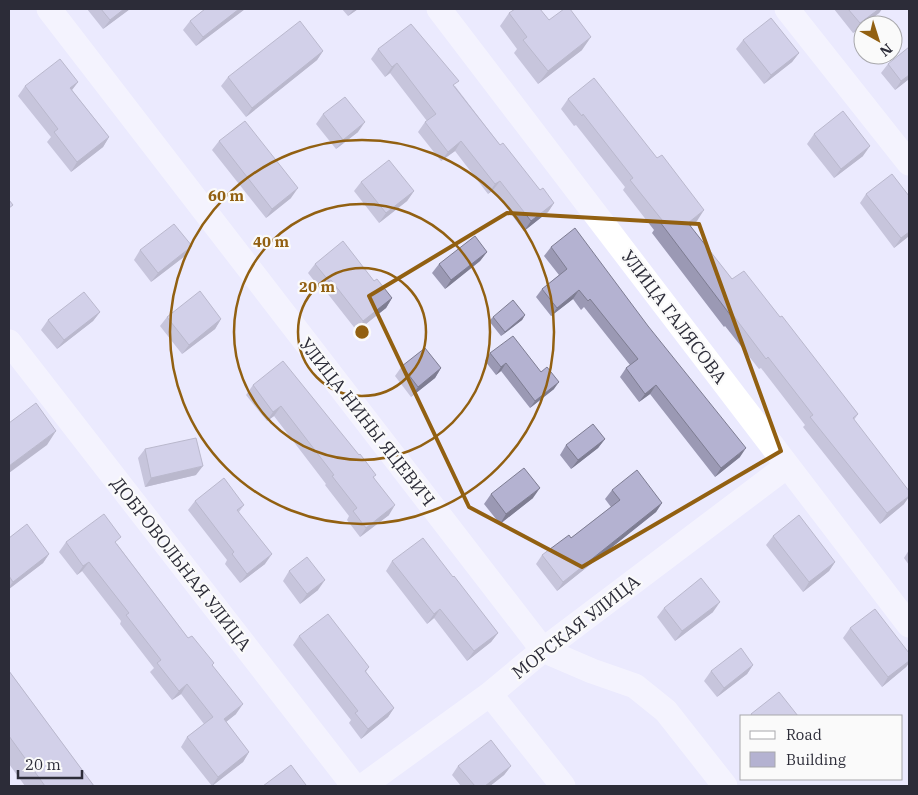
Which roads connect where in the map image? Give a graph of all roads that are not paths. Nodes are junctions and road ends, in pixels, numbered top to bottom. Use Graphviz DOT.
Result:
graph roads {
  1 [pos="49,9"];
  2 [pos="439,9"];
  3 [pos="787,9"];
  4 [pos="909,163"];
  5 [pos="12,354"];
  6 [pos="787,466"];
  7 [pos="909,625"];
  8 [pos="543,650"];
  9 [pos="490,694"];
  10 [pos="354,786"];
  11 [pos="363,786"];
  12 [pos="563,786"];
  13 [pos="725,786"];
  1 -- 8 [label="street, УЛИЦА НИНЫ ЯЦЕВИЧ"];
  2 -- 6 [label="street, УЛИЦА ГАЛЯСОВА"];
  3 -- 4 [label="street"];
  5 -- 10 [label="street, ДОБРОВОЛЬНАЯ УЛИЦА"];
  6 -- 7 [label="street, УЛИЦА ГАЛЯСОВА"];
  6 -- 8 [label="street, МОРСКАЯ УЛИЦА"];
  8 -- 9 [label="street, МОРСКАЯ УЛИЦА"];
  8 -- 13 [label="street, УЛИЦА НИНЫ ЯЦЕВИЧ"];
  9 -- 11 [label="street, МОРСКАЯ УЛИЦА"];
  9 -- 12 [label="street"];
}
